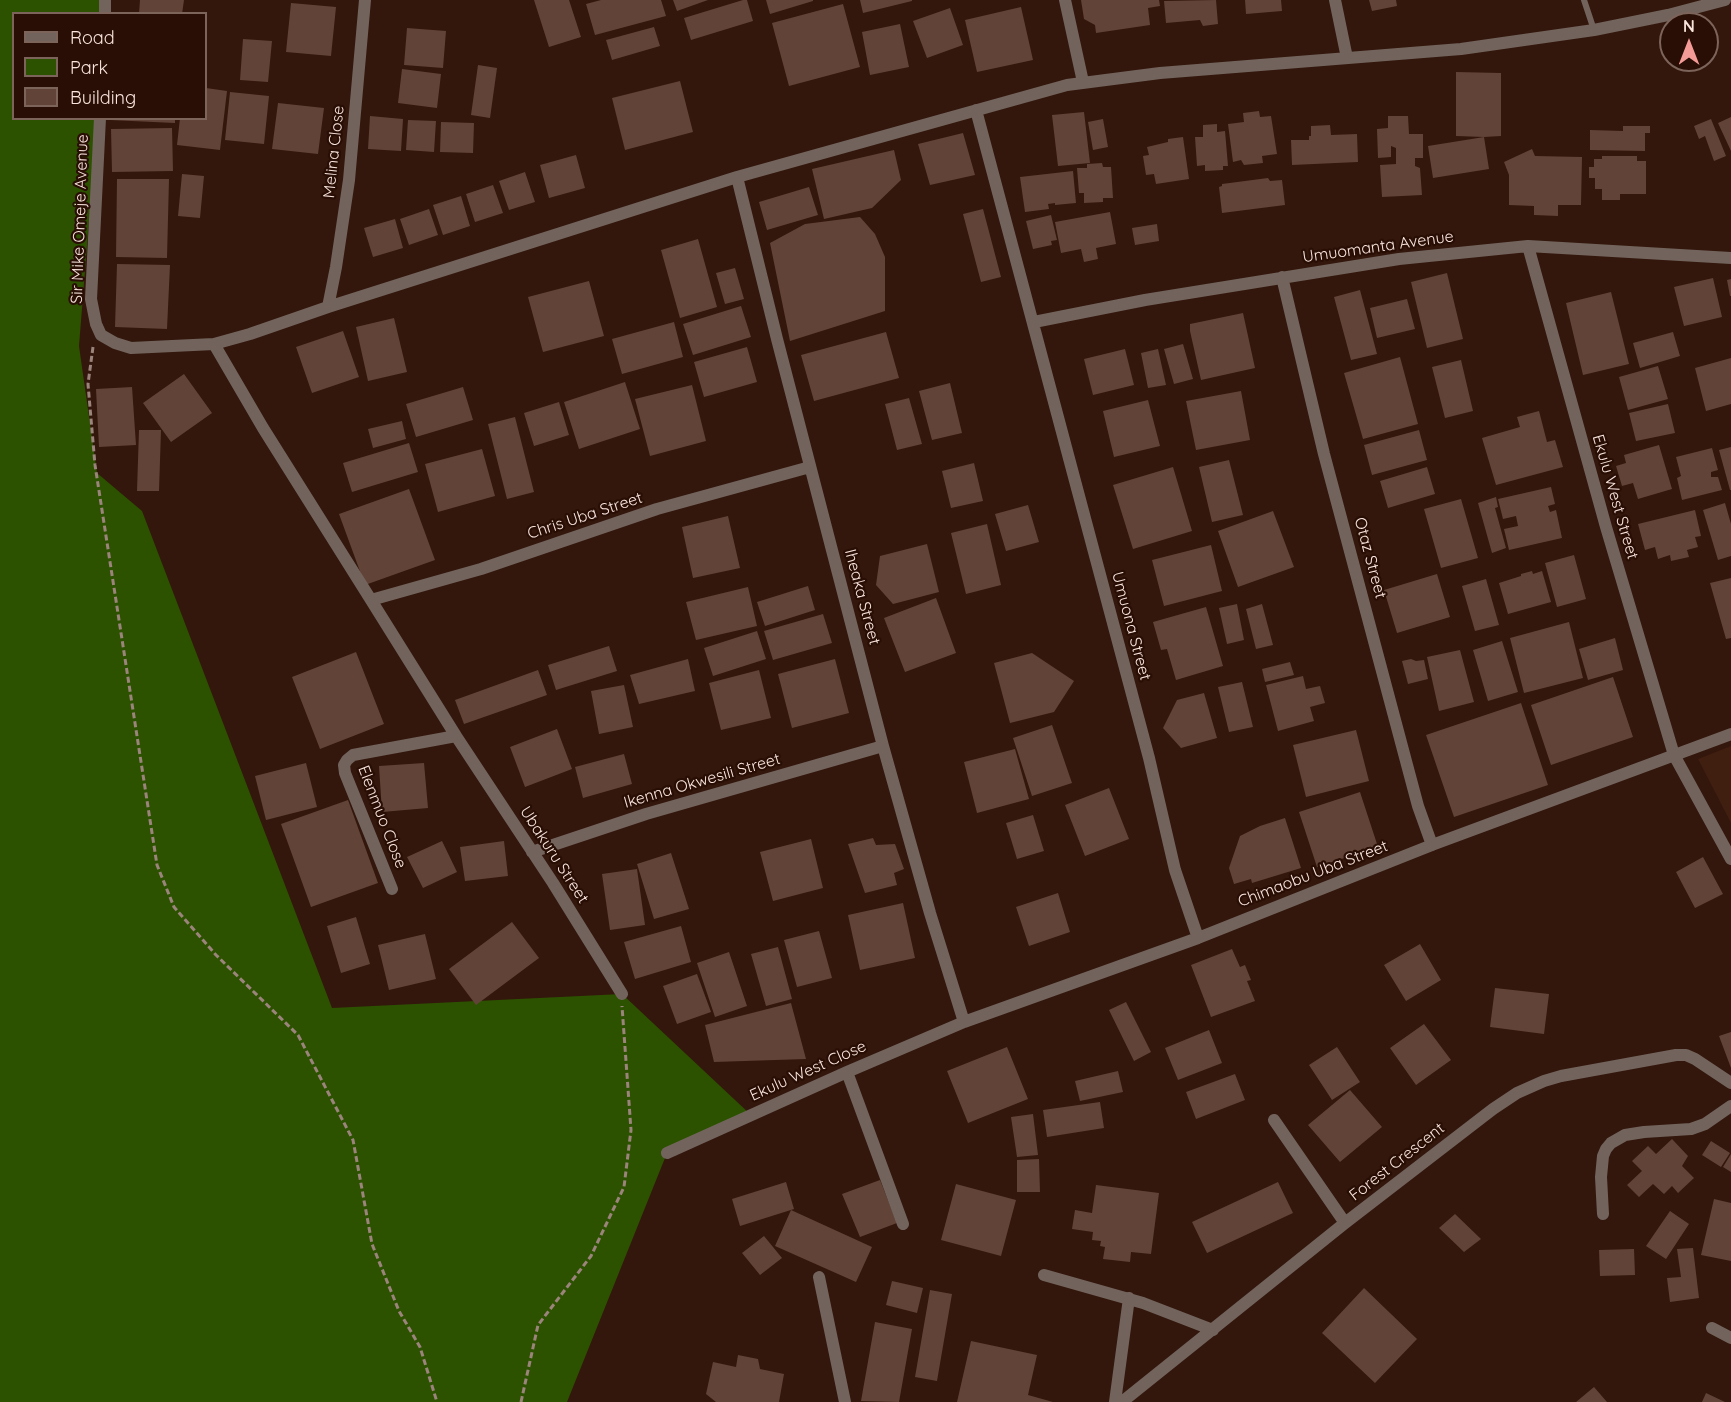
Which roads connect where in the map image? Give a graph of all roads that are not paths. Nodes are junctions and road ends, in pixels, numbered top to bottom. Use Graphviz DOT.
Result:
graph roads {
  1 [pos="365,0"];
  2 [pos="1065,0"];
  3 [pos="1335,0"];
  4 [pos="1584,0"];
  5 [pos="1725,0"];
  6 [pos="1594,30"];
  7 [pos="1347,58"];
  8 [pos="1083,82"];
  9 [pos="976,110"];
  10 [pos="100,120"];
  11 [pos="737,177"];
  12 [pos="1528,246"];
  13 [pos="1731,258"];
  14 [pos="1282,278"];
  15 [pos="328,307"];
  16 [pos="1034,322"];
  17 [pos="214,344"];
  18 [pos="810,467"];
  19 [pos="371,600"];
  20 [pos="1731,734"];
  21 [pos="456,736"];
  22 [pos="883,746"];
  23 [pos="1674,755"];
  24 [pos="1432,845"];
  25 [pos="532,852"];
  26 [pos="1731,859"];
  27 [pos="392,890"];
  28 [pos="1198,938"];
  29 [pos="622,994"];
  30 [pos="964,1022"];
  31 [pos="847,1072"];
  32 [pos="1731,1083"];
  33 [pos="1731,1106"];
  34 [pos="1274,1120"];
  35 [pos="667,1153"];
  36 [pos="1603,1214"];
  37 [pos="1345,1223"];
  38 [pos="903,1224"];
  39 [pos="1044,1275"];
  40 [pos="819,1277"];
  41 [pos="1128,1298"];
  42 [pos="1712,1328"];
  43 [pos="1213,1330"];
  44 [pos="1731,1338"];
  45 [pos="845,1402"];
  46 [pos="1115,1402"];
  47 [pos="1122,1402"];
  1 -- 15 [label="street, Melina Close"];
  2 -- 8 [label="street"];
  3 -- 7 [label="street"];
  4 -- 6 [label="lane"];
  5 -- 6 [label="street, Sir Mike Omeje Avenue"];
  6 -- 7 [label="street, Sir Mike Omeje Avenue"];
  7 -- 8 [label="street, Sir Mike Omeje Avenue"];
  8 -- 9 [label="street, Sir Mike Omeje Avenue"];
  9 -- 11 [label="street, Sir Mike Omeje Avenue"];
  9 -- 16 [label="street, Umuona Street"];
  10 -- 17 [label="street, Sir Mike Omeje Avenue"];
  11 -- 15 [label="street, Sir Mike Omeje Avenue"];
  11 -- 18 [label="street, Iheaka Street"];
  12 -- 13 [label="street, Umuomanta Avenue"];
  12 -- 14 [label="street, Umuomanta Avenue"];
  12 -- 23 [label="street, Ekulu West Street"];
  14 -- 16 [label="street, Umuomanta Avenue"];
  14 -- 24 [label="street, Otaz Street"];
  15 -- 17 [label="street, Sir Mike Omeje Avenue"];
  16 -- 28 [label="street, Umuona Street"];
  17 -- 19 [label="street, Ubakuru Street"];
  18 -- 19 [label="street, Chris Uba Street"];
  18 -- 22 [label="street, Iheaka Street"];
  19 -- 21 [label="street, Ubakuru Street"];
  20 -- 23 [label="street, Chimaobu Uba Street"];
  21 -- 25 [label="street, Ubakuru Street"];
  21 -- 27 [label="street, Elenmuo Close"];
  22 -- 25 [label="street, Ikenna Okwesili Street"];
  22 -- 30 [label="street, Iheaka Street"];
  23 -- 24 [label="street, Chimaobu Uba Street"];
  23 -- 26 [label="street, Ekulu West Street"];
  24 -- 28 [label="street, Chimaobu Uba Street"];
  25 -- 29 [label="street, Ubakuru Street"];
  28 -- 30 [label="street, Chimaobu Uba Street"];
  30 -- 31 [label="street, Ekulu West Close"];
  31 -- 35 [label="street, Ekulu West Close"];
  31 -- 38 [label="street"];
  32 -- 37 [label="street, Forest Crescent"];
  33 -- 36 [label="street"];
  34 -- 37 [label="street"];
  37 -- 43 [label="street, Forest Crescent"];
  39 -- 41 [label="street"];
  40 -- 45 [label="street"];
  41 -- 43 [label="street"];
  41 -- 46 [label="street"];
  42 -- 44 [label="street"];
  43 -- 47 [label="street, Forest Crescent"];
}
